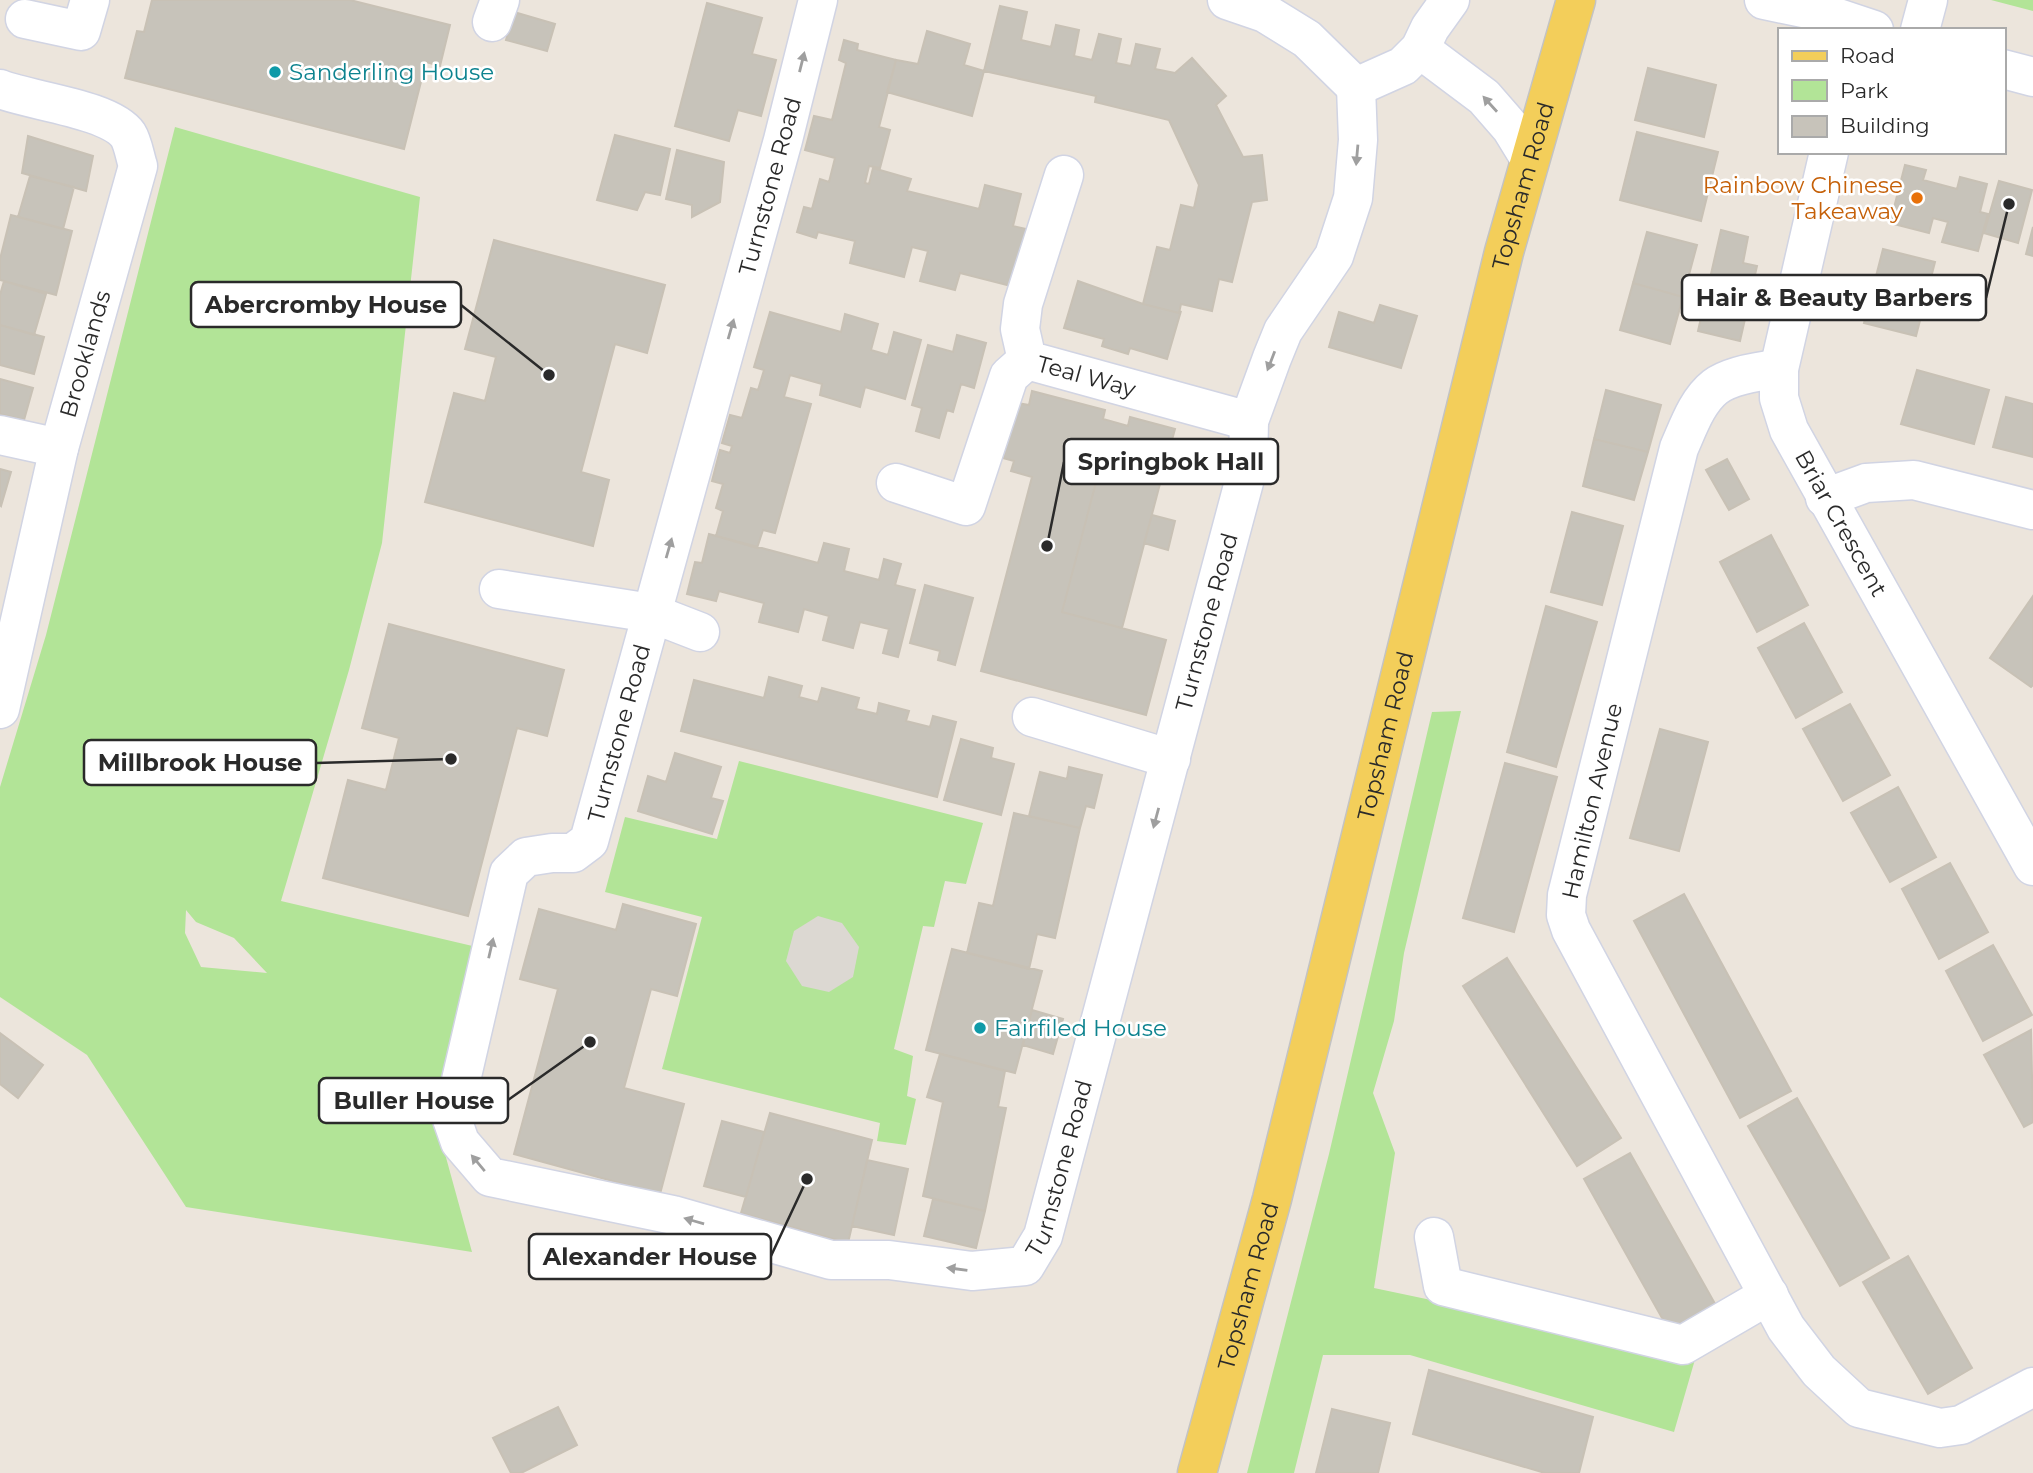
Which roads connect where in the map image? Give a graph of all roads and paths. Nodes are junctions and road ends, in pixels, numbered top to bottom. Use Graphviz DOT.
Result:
graph roads {
  1 [pos="90,0"];
  2 [pos="818,0"];
  3 [pos="1227,0"];
  4 [pos="1450,0"];
  5 [pos="1576,0"];
  6 [pos="1764,0"];
  7 [pos="1928,0"];
  8 [pos="1818,6"];
  9 [pos="25,19"];
  10 [pos="1864,28"];
  11 [pos="1921,28"];
  12 [pos="1420,49"];
  13 [pos="2005,70"];
  14 [pos="2033,77"];
  15 [pos="1356,87"];
  16 [pos="0,89"];
  17 [pos="1829,154"];
  18 [pos="1530,159"];
  19 [pos="1064,175"];
  20 [pos="1027,360"];
  21 [pos="1779,369"];
  22 [pos="1249,421"];
  23 [pos="0,435"];
  24 [pos="59,447"];
  25 [pos="896,483"];
  26 [pos="1825,498"];
  27 [pos="2033,510"];
  28 [pos="499,589"];
  29 [pos="651,614"];
  30 [pos="700,632"];
  31 [pos="0,709"];
  32 [pos="1032,717"];
  33 [pos="1171,759"];
  34 [pos="2033,866"];
  35 [pos="1434,1237"];
  36 [pos="1769,1295"];
  37 [pos="2033,1387"];
  38 [pos="1196,1473"];
  1 -- 9 [label="street"];
  29 -- 2 [label="street, Turnstone Road, one-way"];
  3 -- 15 [label="street"];
  4 -- 12 [label="street"];
  5 -- 18 [label="main road, Topsham Road"];
  6 -- 8 [label="street"];
  7 -- 11 [label="street"];
  8 -- 10 [label="street"];
  12 -- 15 [label="street"];
  18 -- 12 [label="street, one-way"];
  13 -- 14 [label="street"];
  15 -- 22 [label="street, Turnstone Road, one-way"];
  16 -- 24 [label="street, Brooklands"];
  17 -- 21 [label="street, Briar Crescent"];
  18 -- 38 [label="main road, Topsham Road"];
  19 -- 20 [label="street, Teal Way"];
  20 -- 22 [label="street, Teal Way"];
  20 -- 25 [label="street"];
  21 -- 26 [label="street, Briar Crescent"];
  21 -- 36 [label="street, Hamilton Avenue"];
  22 -- 33 [label="street, Turnstone Road"];
  23 -- 24 [label="street"];
  24 -- 31 [label="street, Brooklands"];
  26 -- 27 [label="street"];
  26 -- 34 [label="street, Briar Crescent"];
  28 -- 29 [label="street"];
  29 -- 30 [label="street, Turnstone Road"];
  33 -- 29 [label="street, Turnstone Road, one-way"];
  32 -- 33 [label="street"];
  35 -- 36 [label="street"];
  36 -- 37 [label="street, Hamilton Avenue"];
}
